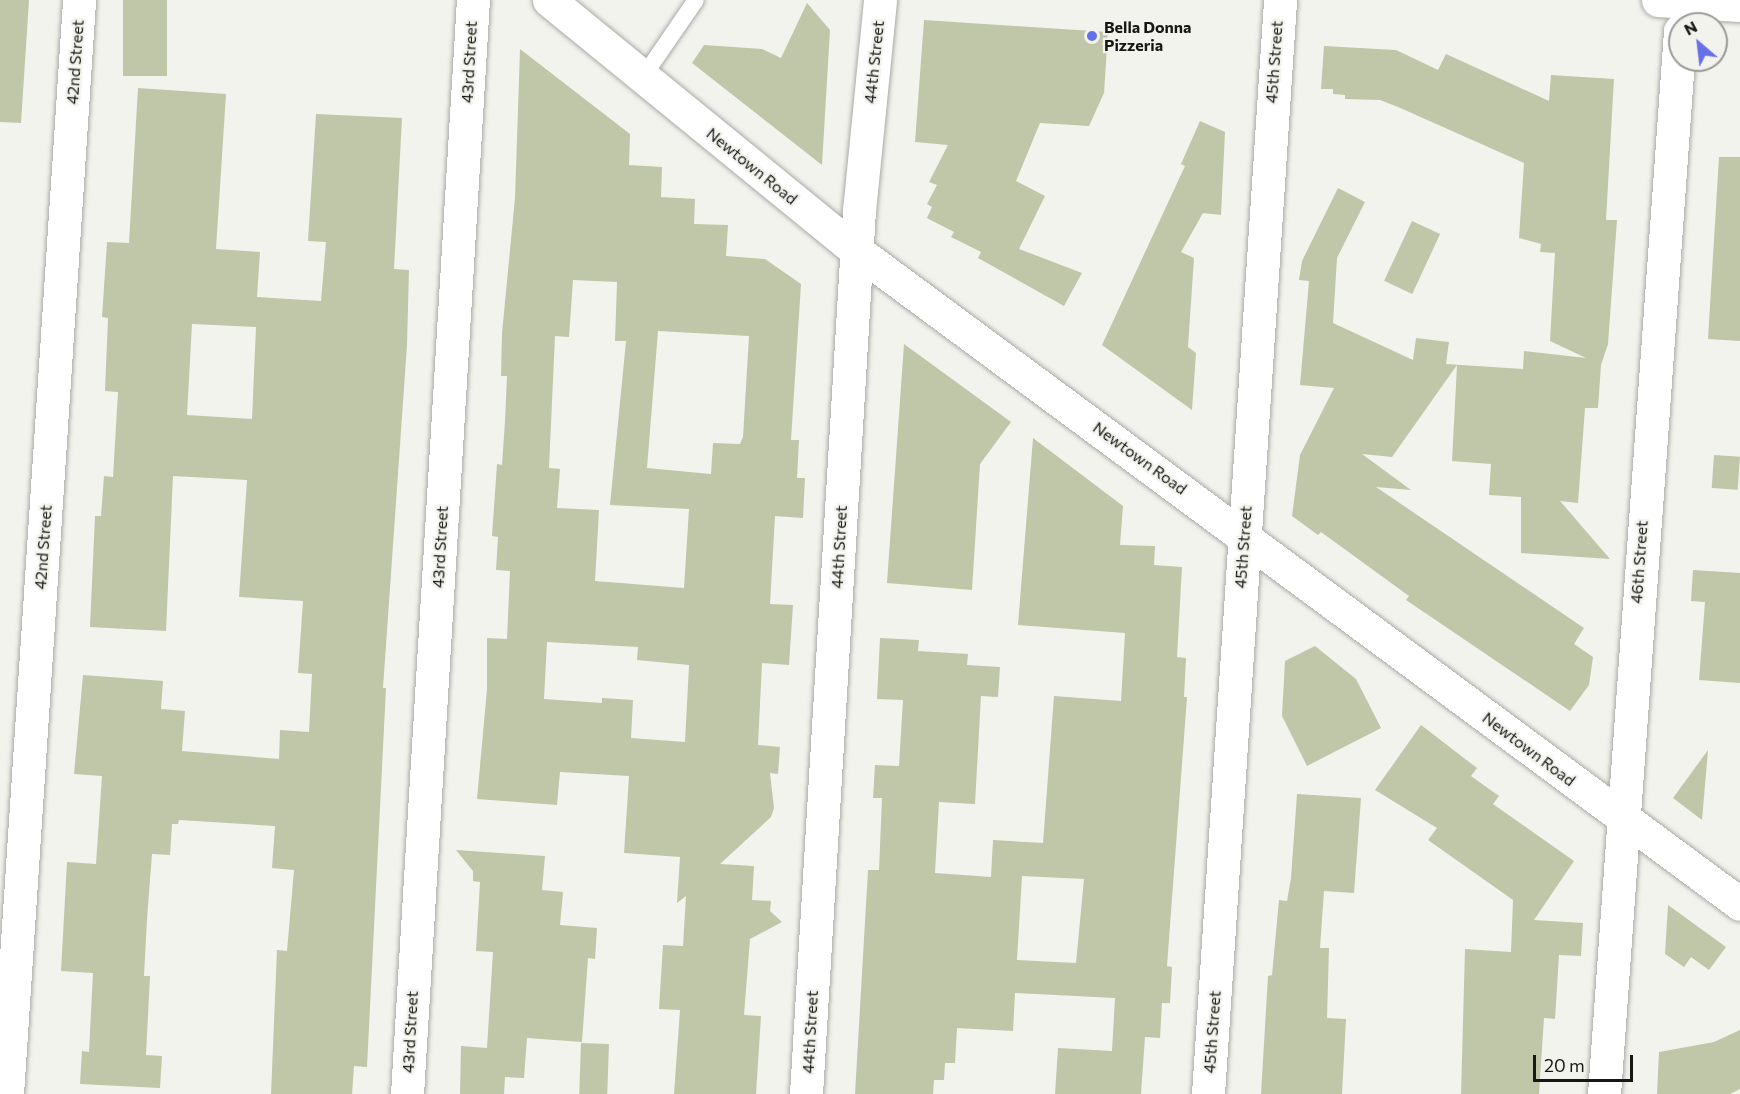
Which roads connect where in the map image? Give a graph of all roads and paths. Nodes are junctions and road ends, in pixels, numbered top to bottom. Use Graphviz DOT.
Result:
graph roads {
  1 [pos="79,0"];
  2 [pos="473,0"];
  3 [pos="549,0"];
  4 [pos="696,0"];
  5 [pos="880,0"];
  6 [pos="1280,0"];
  7 [pos="1740,5"];
  8 [pos="1678,11"];
  9 [pos="643,77"];
  10 [pos="857,251"];
  11 [pos="1242,535"];
  12 [pos="1622,818"];
  13 [pos="1740,904"];
  14 [pos="7,1094"];
  15 [pos="406,1094"];
  16 [pos="806,1094"];
  17 [pos="1208,1094"];
  18 [pos="1604,1094"];
  1 -- 14 [label="street, 42nd Street"];
  2 -- 15 [label="street, 43rd Street"];
  3 -- 9 [label="street, Newtown Road"];
  4 -- 9 [label="lane"];
  5 -- 10 [label="street, 44th Street"];
  6 -- 11 [label="street, 45th Street"];
  7 -- 8 [label="street"];
  8 -- 12 [label="street, 46th Street"];
  9 -- 10 [label="street, Newtown Road"];
  10 -- 11 [label="street, Newtown Road"];
  10 -- 16 [label="street, 44th Street"];
  11 -- 12 [label="street, Newtown Road"];
  11 -- 17 [label="street, 45th Street"];
  12 -- 13 [label="street, Newtown Road"];
  12 -- 18 [label="street, 46th Street"];
}
